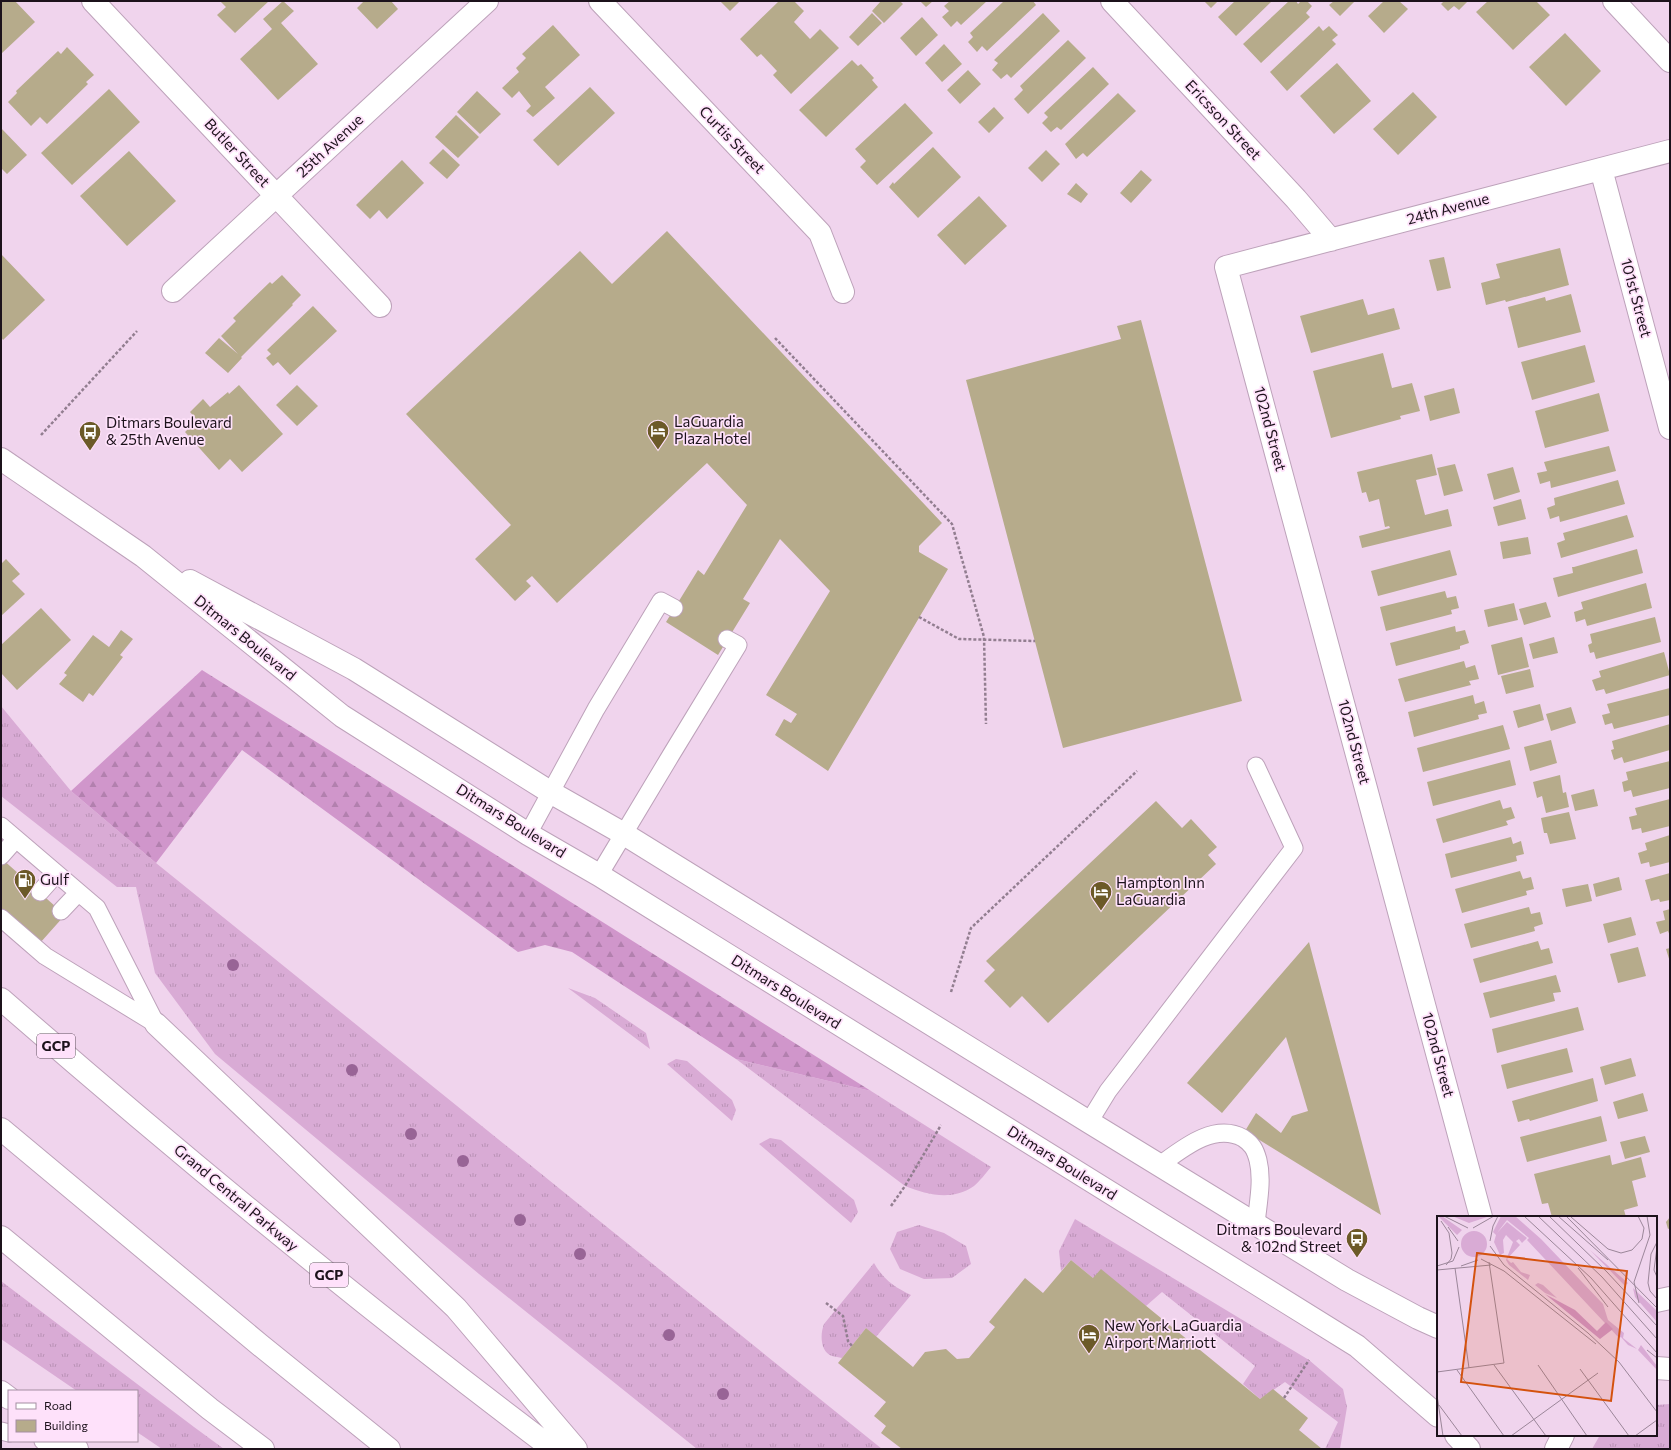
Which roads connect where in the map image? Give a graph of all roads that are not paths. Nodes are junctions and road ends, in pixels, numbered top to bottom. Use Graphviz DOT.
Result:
graph roads {
  1 [pos="93,1"];
  2 [pos="487,1"];
  3 [pos="600,1"];
  4 [pos="1112,1"];
  5 [pos="1614,1"];
  6 [pos="1670,61"];
  7 [pos="1670,151"];
  8 [pos="1601,169"];
  9 [pos="276,195"];
  10 [pos="1331,240"];
  11 [pos="1226,267"];
  12 [pos="173,291"];
  13 [pos="844,292"];
  14 [pos="380,306"];
  15 [pos="1670,428"];
  16 [pos="1,459"];
  17 [pos="143,556"];
  18 [pos="674,608"];
  19 [pos="727,639"];
  20 [pos="1256,766"];
  21 [pos="550,792"];
  22 [pos="1,826"];
  23 [pos="528,834"];
  24 [pos="624,834"];
  25 [pos="16,839"];
  26 [pos="1,856"];
  27 [pos="56,874"];
  28 [pos="600,876"];
  29 [pos="40,892"];
  30 [pos="78,893"];
  31 [pos="61,911"];
  32 [pos="8,921"];
  33 [pos="1,999"];
  34 [pos="156,1024"];
  35 [pos="1089,1122"];
  36 [pos="1,1129"];
  37 [pos="1160,1164"];
  38 [pos="1482,1216"];
  39 [pos="1256,1224"];
  40 [pos="1,1237"];
  41 [pos="1670,1298"];
  42 [pos="1657,1301"];
  43 [pos="1437,1327"];
  44 [pos="1670,1359"];
  45 [pos="1657,1366"];
  46 [pos="1657,1367"];
  47 [pos="1670,1369"];
  48 [pos="1437,1415"];
  49 [pos="1457,1436"];
  50 [pos="1562,1436"];
  51 [pos="47,1442"];
  52 [pos="67,1442"];
  53 [pos="77,1449"];
  54 [pos="263,1449"];
  55 [pos="389,1449"];
  56 [pos="553,1449"];
  57 [pos="576,1449"];
  58 [pos="1469,1449"];
  59 [pos="1556,1449"];
  1 -- 9 [label="main road, Butler Street"];
  2 -- 9 [label="main road, 25th Avenue"];
  3 -- 13 [label="main road, Curtis Street"];
  4 -- 10 [label="main road, Ericsson Street"];
  5 -- 6 [label="main road"];
  7 -- 8 [label="main road, 24th Avenue"];
  8 -- 10 [label="main road, 24th Avenue"];
  8 -- 15 [label="main road, 101st Street"];
  9 -- 12 [label="main road, 25th Avenue"];
  9 -- 14 [label="main road, Butler Street"];
  10 -- 11 [label="main road, 24th Avenue"];
  11 -- 38 [label="main road, 102nd Street"];
  16 -- 17 [label="main road, Ditmars Boulevard"];
  17 -- 21 [label="main road, Ditmars Boulevard"];
  17 -- 23 [label="main road, Ditmars Boulevard"];
  18 -- 21 [label="lane"];
  19 -- 24 [label="lane"];
  20 -- 35 [label="lane"];
  21 -- 23 [label="lane"];
  21 -- 24 [label="main road, Ditmars Boulevard"];
  22 -- 25 [label="lane"];
  23 -- 28 [label="main road, Ditmars Boulevard"];
  24 -- 28 [label="lane"];
  24 -- 35 [label="main road, Ditmars Boulevard"];
  25 -- 26 [label="lane"];
  25 -- 27 [label="lane"];
  27 -- 29 [label="lane"];
  27 -- 30 [label="lane"];
  28 -- 48 [label="main road, Ditmars Boulevard"];
  30 -- 31 [label="lane"];
  30 -- 34 [label="lane"];
  32 -- 34 [label="lane"];
  33 -- 56 [label="main road, Grand Central Parkway / GCP"];
  34 -- 57 [label="main road"];
  35 -- 37 [label="main road, Ditmars Boulevard"];
  36 -- 55 [label="main road"];
  37 -- 39 [label="main road, Ditmars Boulevard"];
  37 -- 39 [label="lane"];
  39 -- 43 [label="main road, Ditmars Boulevard"];
  40 -- 54 [label="main road"];
  41 -- 42 [label="main road"];
  44 -- 45 [label="main road"];
  46 -- 47 [label="main road"];
  49 -- 58 [label="main road"];
  50 -- 59 [label="main road"];
  51 -- 53 [label="lane"];
  52 -- 53 [label="main road"];
}
